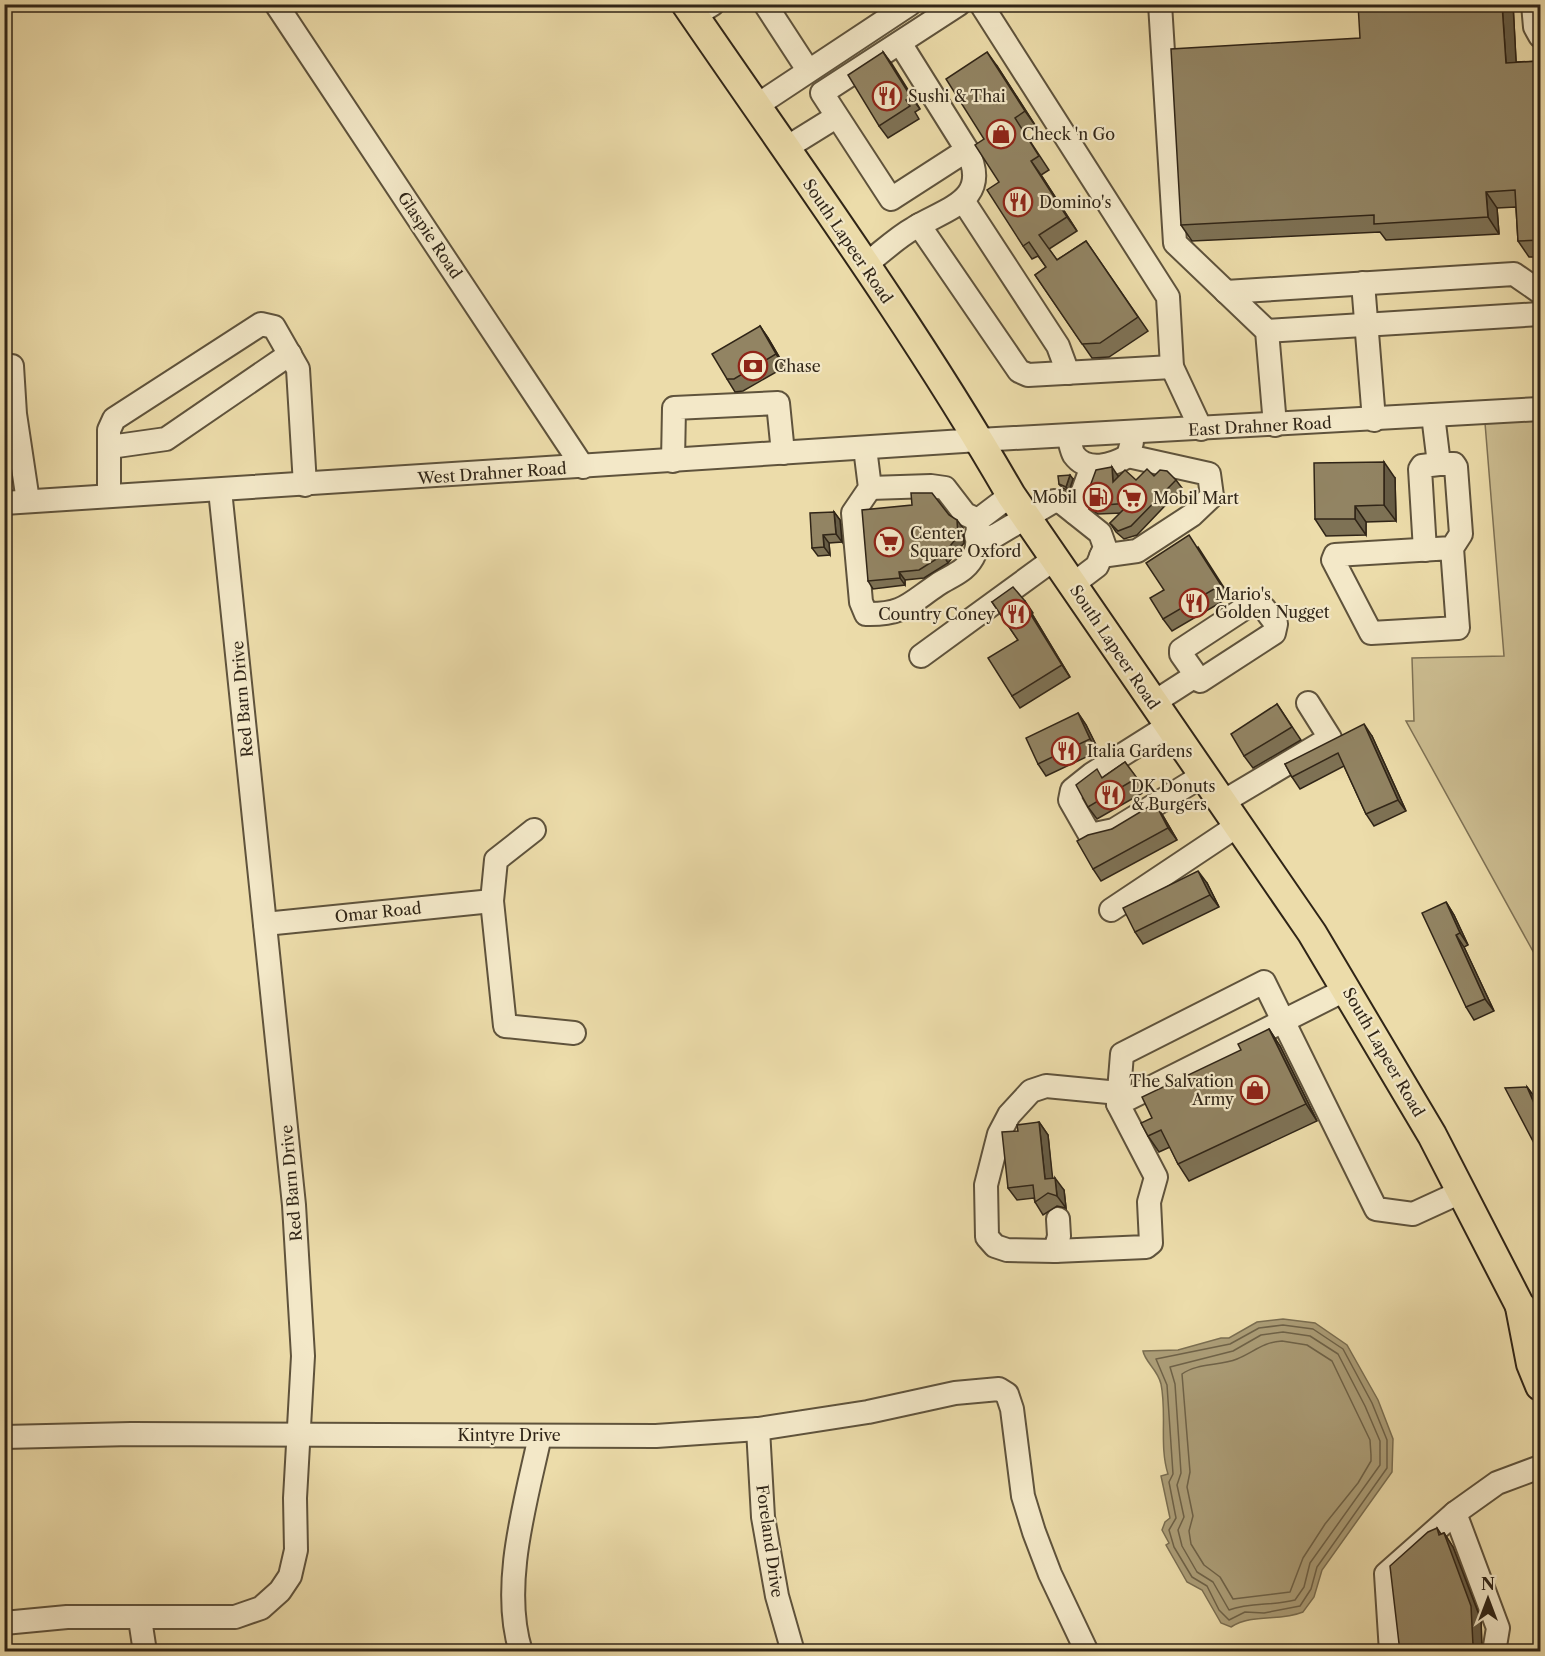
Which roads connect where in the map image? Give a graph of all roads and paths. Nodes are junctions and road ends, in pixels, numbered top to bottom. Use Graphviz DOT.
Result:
graph roads {
  1 [pos="276,4"];
  2 [pos="765,4"];
  3 [pos="910,4"];
  4 [pos="959,4"];
  5 [pos="981,4"];
  6 [pos="1160,4"];
  7 [pos="1533,4"];
  8 [pos="698,8"];
  9 [pos="1540,36"];
  10 [pos="900,43"];
  11 [pos="808,70"];
  12 [pos="756,106"];
  13 [pos="836,117"];
  14 [pos="786,148"];
  15 [pos="967,150"];
  16 [pos="964,202"];
  17 [pos="919,225"];
  18 [pos="865,265"];
  19 [pos="1363,283"];
  20 [pos="1226,292"];
  21 [pos="1540,292"];
  22 [pos="1540,314"];
  23 [pos="1367,325"];
  24 [pos="1267,331"];
  25 [pos="290,354"];
  26 [pos="12,366"];
  27 [pos="1172,367"];
  28 [pos="1068,373"];
  29 [pos="1540,409"];
  30 [pos="1433,416"];
  31 [pos="1374,420"];
  32 [pos="1275,425"];
  33 [pos="1201,429"];
  34 [pos="1134,432"];
  35 [pos="1068,436"];
  36 [pos="979,440"];
  37 [pos="110,447"];
  38 [pos="866,448"];
  39 [pos="783,453"];
  40 [pos="1128,456"];
  41 [pos="673,461"];
  42 [pos="1439,464"];
  43 [pos="1092,466"];
  44 [pos="583,467"];
  45 [pos="305,484"];
  46 [pos="870,488"];
  47 [pos="220,490"];
  48 [pos="1011,495"];
  49 [pos="109,496"];
  50 [pos="28,501"];
  51 [pos="4,503"];
  52 [pos="1075,513"];
  53 [pos="1027,519"];
  54 [pos="977,528"];
  55 [pos="1452,548"];
  56 [pos="1425,550"];
  57 [pos="1101,556"];
  58 [pos="1054,559"];
  59 [pos="1072,585"];
  60 [pos="921,656"];
  61 [pos="1195,676"];
  62 [pos="1152,703"];
  63 [pos="1308,703"];
  64 [pos="1168,726"];
  65 [pos="1202,776"];
  66 [pos="1229,814"];
  67 [pos="534,830"];
  68 [pos="492,901"];
  69 [pos="1111,910"];
  70 [pos="265,924"];
  71 [pos="1347,989"];
  72 [pos="1285,1020"];
  73 [pos="574,1033"];
  74 [pos="1118,1098"];
  75 [pos="1461,1192"];
  76 [pos="1058,1220"];
  77 [pos="1054,1251"];
  78 [pos="1519,1304"];
  79 [pos="1540,1329"];
  80 [pos="1540,1386"];
  81 [pos="758,1429"];
  82 [pos="299,1435"];
  83 [pos="540,1436"];
  84 [pos="4,1437"];
  85 [pos="1540,1467"];
  86 [pos="1455,1514"];
  87 [pos="140,1619"];
  88 [pos="4,1623"];
  89 [pos="145,1652"];
  90 [pos="521,1652"];
  91 [pos="793,1652"];
  92 [pos="1087,1652"];
  93 [pos="1391,1652"];
  94 [pos="1494,1652"];
  1 -- 44 [label="street, Glaspie Road"];
  2 -- 11 [label="street"];
  3 -- 11 [label="street"];
  4 -- 10 [label="street"];
  5 -- 27 [label="street"];
  6 -- 20 [label="street"];
  7 -- 9 [label="street"];
  8 -- 12 [label="main road, South Lapeer Road"];
  10 -- 13 [label="street"];
  10 -- 15 [label="street"];
  11 -- 12 [label="street"];
  12 -- 14 [label="main road, South Lapeer Road"];
  13 -- 14 [label="street"];
  13 -- 15 [label="street"];
  14 -- 18 [label="main road, South Lapeer Road"];
  15 -- 16 [label="street"];
  16 -- 17 [label="street"];
  16 -- 28 [label="street"];
  17 -- 18 [label="street"];
  17 -- 28 [label="street"];
  18 -- 36 [label="main road, South Lapeer Road"];
  19 -- 20 [label="street"];
  19 -- 21 [label="street"];
  19 -- 23 [label="street"];
  20 -- 24 [label="street"];
  22 -- 23 [label="street"];
  23 -- 24 [label="street"];
  23 -- 31 [label="street"];
  24 -- 32 [label="street"];
  25 -- 37 [label="street"];
  25 -- 37 [label="street"];
  25 -- 45 [label="street"];
  26 -- 50 [label="street"];
  27 -- 28 [label="street"];
  27 -- 33 [label="street"];
  29 -- 30 [label="street, East Drahner Road"];
  30 -- 31 [label="street, East Drahner Road"];
  30 -- 42 [label="street"];
  31 -- 32 [label="street, East Drahner Road"];
  32 -- 33 [label="street, East Drahner Road"];
  33 -- 34 [label="street, East Drahner Road"];
  34 -- 35 [label="street, East Drahner Road"];
  34 -- 40 [label="street"];
  35 -- 36 [label="street, East Drahner Road"];
  35 -- 43 [label="street"];
  36 -- 38 [label="street, West Drahner Road"];
  36 -- 48 [label="main road, South Lapeer Road"];
  37 -- 49 [label="street"];
  38 -- 39 [label="street, West Drahner Road"];
  38 -- 46 [label="street"];
  39 -- 41 [label="street, West Drahner Road"];
  39 -- 41 [label="street"];
  40 -- 43 [label="street"];
  40 -- 57 [label="street"];
  41 -- 44 [label="street, West Drahner Road"];
  42 -- 55 [label="street"];
  42 -- 56 [label="street"];
  43 -- 52 [label="street"];
  44 -- 45 [label="street, West Drahner Road"];
  45 -- 47 [label="street, West Drahner Road"];
  46 -- 54 [label="street"];
  46 -- 54 [label="street"];
  47 -- 49 [label="street, West Drahner Road"];
  47 -- 70 [label="street, Red Barn Drive"];
  48 -- 53 [label="main road, South Lapeer Road"];
  48 -- 54 [label="street"];
  49 -- 50 [label="street, West Drahner Road"];
  50 -- 51 [label="street, West Drahner Road"];
  52 -- 53 [label="street"];
  52 -- 57 [label="street"];
  53 -- 54 [label="street"];
  53 -- 58 [label="main road, South Lapeer Road"];
  55 -- 56 [label="street"];
  55 -- 56 [label="street"];
  57 -- 59 [label="street"];
  58 -- 59 [label="main road, South Lapeer Road"];
  58 -- 60 [label="street"];
  59 -- 62 [label="main road, South Lapeer Road"];
  61 -- 62 [label="street"];
  62 -- 64 [label="main road, South Lapeer Road"];
  63 -- 66 [label="street"];
  64 -- 65 [label="main road, South Lapeer Road"];
  64 -- 65 [label="street"];
  65 -- 66 [label="main road, South Lapeer Road"];
  66 -- 69 [label="street"];
  66 -- 71 [label="main road, South Lapeer Road"];
  67 -- 68 [label="street"];
  68 -- 70 [label="street, Omar Road"];
  68 -- 73 [label="street"];
  70 -- 82 [label="street, Red Barn Drive"];
  71 -- 72 [label="street"];
  71 -- 75 [label="main road, South Lapeer Road"];
  72 -- 74 [label="street"];
  72 -- 74 [label="street"];
  72 -- 75 [label="street"];
  74 -- 77 [label="street"];
  74 -- 77 [label="street"];
  75 -- 78 [label="main road, South Lapeer Road"];
  76 -- 77 [label="street"];
  78 -- 79 [label="main road, South Lapeer Road"];
  78 -- 80 [label="main road, South Lapeer Road"];
  81 -- 83 [label="street, Kintyre Drive"];
  81 -- 91 [label="street, Foreland Drive"];
  81 -- 92 [label="street, Kintyre Drive"];
  82 -- 83 [label="street, Kintyre Drive"];
  82 -- 84 [label="street, Kintyre Drive"];
  82 -- 87 [label="street, Red Barn Drive"];
  83 -- 90 [label="street"];
  85 -- 86 [label="street"];
  86 -- 93 [label="street"];
  86 -- 94 [label="street"];
  87 -- 88 [label="street, Red Barn Drive"];
  87 -- 89 [label="street"];
}
